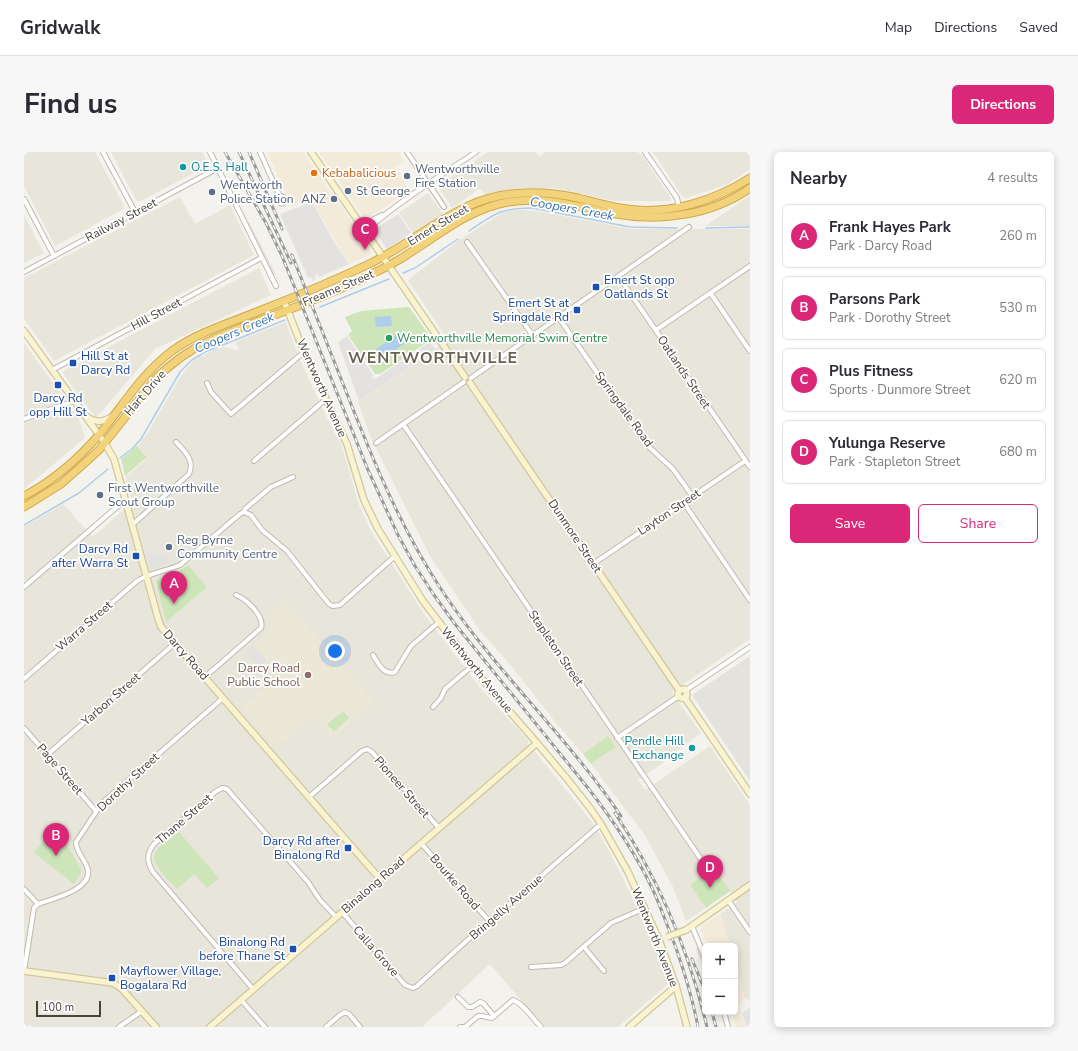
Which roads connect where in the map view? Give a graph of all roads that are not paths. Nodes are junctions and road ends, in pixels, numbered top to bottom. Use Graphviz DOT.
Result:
graph roads {
  1 [pos="103,152"];
  2 [pos="210,152"];
  3 [pos="260,152"];
  4 [pos="311,152"];
  5 [pos="407,152"];
  6 [pos="476,152"];
  7 [pos="645,152"];
  8 [pos="218,168"];
  9 [pos="750,178"];
  10 [pos="429,184"];
  11 [pos="750,188"];
  12 [pos="280,197"];
  13 [pos="24,199"];
  14 [pos="444,207"];
  15 [pos="679,207"];
  16 [pos="389,211"];
  17 [pos="135,212"];
  18 [pos="359,222"];
  19 [pos="689,227"];
  20 [pos="367,234"];
  21 [pos="468,242"];
  22 [pos="54,256"];
  23 [pos="383,257"];
  24 [pos="261,258"];
  25 [pos="389,266"];
  26 [pos="750,266"];
  27 [pos="24,272"];
  28 [pos="619,277"];
  29 [pos="276,286"];
  30 [pos="711,294"];
  31 [pos="284,301"];
  32 [pos="288,310"];
  33 [pos="559,318"];
  34 [pos="656,330"];
  35 [pos="24,332"];
  36 [pos="533,336"];
  37 [pos="304,352"];
  38 [pos="750,352"];
  39 [pos="52,370"];
  40 [pos="467,380"];
  41 [pos="207,383"];
  42 [pos="326,399"];
  43 [pos="74,401"];
  44 [pos="84,414"];
  45 [pos="112,417"];
  46 [pos="24,419"];
  47 [pos="403,424"];
  48 [pos="99,435"];
  49 [pos="104,442"];
  50 [pos="176,442"];
  51 [pos="376,442"];
  52 [pos="745,460"];
  53 [pos="254,461"];
  54 [pos="750,468"];
  55 [pos="293,477"];
  56 [pos="24,496"];
  57 [pos="693,497"];
  58 [pos="126,502"];
  59 [pos="684,503"];
  60 [pos="24,507"];
  61 [pos="244,512"];
  62 [pos="132,525"];
  63 [pos="395,556"];
  64 [pos="593,564"];
  65 [pos="146,576"];
  66 [pos="24,587"];
  67 [pos="236,596"];
  68 [pos="750,600"];
  69 [pos="439,622"];
  70 [pos="175,643"];
  71 [pos="750,647"];
  72 [pos="373,655"];
  73 [pos="472,666"];
  74 [pos="205,678"];
  75 [pos="24,679"];
  76 [pos="679,690"];
  77 [pos="686,690"];
  78 [pos="678,696"];
  79 [pos="223,698"];
  80 [pos="685,698"];
  81 [pos="433,707"];
  82 [pos="24,728"];
  83 [pos="618,738"];
  84 [pos="537,743"];
  85 [pos="47,755"];
  86 [pos="750,794"];
  87 [pos="309,797"];
  88 [pos="96,811"];
  89 [pos="601,824"];
  90 [pos="439,828"];
  91 [pos="421,843"];
  92 [pos="709,871"];
  93 [pos="380,879"];
  94 [pos="750,885"];
  95 [pos="24,889"];
  96 [pos="728,900"];
  97 [pos="38,904"];
  98 [pos="645,908"];
  99 [pos="342,912"];
  100 [pos="336,917"];
  101 [pos="489,921"];
  102 [pos="692,926"];
  103 [pos="750,932"];
  104 [pos="659,940"];
  105 [pos="584,947"];
  106 [pos="702,951"];
  107 [pos="531,966"];
  108 [pos="24,971"];
  109 [pos="604,971"];
  110 [pos="676,986"];
  111 [pos="411,988"];
  112 [pos="254,989"];
  113 [pos="458,997"];
  114 [pos="241,1000"];
  115 [pos="142,1011"];
  116 [pos="725,1015"];
  117 [pos="494,1016"];
  118 [pos="119,1027"];
  119 [pos="156,1027"];
  120 [pos="210,1027"];
  121 [pos="265,1027"];
  122 [pos="326,1027"];
  123 [pos="360,1027"];
  124 [pos="465,1027"];
  125 [pos="541,1027"];
  126 [pos="629,1027"];
  127 [pos="687,1027"];
  128 [pos="728,1027"];
  1 -- 17 [label="street"];
  2 -- 8 [label="street"];
  3 -- 12 [label="street"];
  4 -- 18 [label="main road, Dunmore Street"];
  5 -- 10 [label="street"];
  6 -- 10 [label="street"];
  7 -- 15 [label="street"];
  8 -- 17 [label="street, Railway Street"];
  8 -- 24 [label="street"];
  9 -- 15 [label="highway, Emert Street"];
  10 -- 14 [label="street"];
  10 -- 16 [label="street"];
  11 -- 25 [label="highway, Emert Street"];
  13 -- 22 [label="street"];
  15 -- 23 [label="highway, Emert Street"];
  16 -- 18 [label="street"];
  16 -- 20 [label="street"];
  17 -- 22 [label="street, Railway Street"];
  18 -- 20 [label="main road, Dunmore Street"];
  19 -- 28 [label="street"];
  20 -- 23 [label="main road, Dunmore Street"];
  21 -- 36 [label="street"];
  22 -- 27 [label="street, Railway Street"];
  23 -- 25 [label="main road, Dunmore Street"];
  23 -- 31 [label="highway, Freame Street"];
  24 -- 29 [label="street"];
  24 -- 39 [label="street, Hill Street"];
  25 -- 32 [label="highway, Freame Street"];
  25 -- 40 [label="main road, Dunmore Street"];
  26 -- 30 [label="street"];
  28 -- 33 [label="street"];
  28 -- 34 [label="street, Oatlands Street"];
  30 -- 34 [label="street"];
  30 -- 38 [label="street"];
  31 -- 32 [label="main road, Wentworth Avenue"];
  31 -- 45 [label="highway, Hart Drive"];
  32 -- 37 [label="main road, Wentworth Avenue"];
  32 -- 49 [label="highway, Hart Drive"];
  33 -- 36 [label="street"];
  33 -- 57 [label="street, Springdale Road"];
  34 -- 52 [label="street, Oatlands Street"];
  35 -- 39 [label="main road, Darcy Road"];
  36 -- 40 [label="street"];
  37 -- 41 [label="street"];
  37 -- 42 [label="main road, Wentworth Avenue"];
  39 -- 43 [label="main road, Darcy Road"];
  40 -- 47 [label="street"];
  40 -- 64 [label="main road, Dunmore Street"];
  42 -- 53 [label="street"];
  42 -- 63 [label="main road, Wentworth Avenue"];
  43 -- 44 [label="main road, Darcy Road"];
  43 -- 46 [label="street"];
  44 -- 45 [label="main road"];
  44 -- 48 [label="main road, Darcy Road"];
  45 -- 48 [label="highway, Hart Drive"];
  47 -- 51 [label="street"];
  47 -- 83 [label="street, Stapleton Street"];
  48 -- 49 [label="main road, Darcy Road"];
  48 -- 56 [label="highway, Hart Drive"];
  49 -- 58 [label="main road, Darcy Road"];
  49 -- 60 [label="highway, Hart Drive"];
  50 -- 62 [label="street"];
  52 -- 54 [label="street, Oatlands Street"];
  52 -- 57 [label="street, Layton Street"];
  55 -- 61 [label="street, Warra Street"];
  57 -- 59 [label="street, Layton Street"];
  58 -- 62 [label="main road, Darcy Road"];
  58 -- 66 [label="street"];
  59 -- 64 [label="street, Layton Street"];
  59 -- 68 [label="street"];
  61 -- 63 [label="street"];
  61 -- 65 [label="street, Warra Street"];
  62 -- 65 [label="main road, Darcy Road"];
  63 -- 69 [label="main road, Wentworth Avenue"];
  64 -- 76 [label="main road, Dunmore Street"];
  65 -- 70 [label="main road, Darcy Road"];
  65 -- 75 [label="street, Warra Street"];
  67 -- 74 [label="street"];
  69 -- 72 [label="street"];
  69 -- 73 [label="main road, Wentworth Avenue"];
  70 -- 74 [label="main road, Darcy Road"];
  70 -- 85 [label="street, Yarbon Street"];
  71 -- 77 [label="street"];
  73 -- 81 [label="street"];
  73 -- 84 [label="main road, Wentworth Avenue"];
  74 -- 79 [label="main road, Darcy Road"];
  76 -- 77 [label="main road"];
  76 -- 78 [label="main road"];
  77 -- 80 [label="main road"];
  78 -- 80 [label="main road"];
  78 -- 83 [label="street"];
  79 -- 87 [label="main road, Darcy Road"];
  79 -- 88 [label="street, Dorothy Street"];
  80 -- 86 [label="main road"];
  82 -- 85 [label="street, Page Street"];
  83 -- 92 [label="street, Stapleton Street"];
  84 -- 89 [label="main road, Wentworth Avenue"];
  84 -- 90 [label="main road, Binalong Road"];
  85 -- 88 [label="street, Page Street"];
  87 -- 90 [label="street, Pioneer Street"];
  87 -- 93 [label="main road, Darcy Road"];
  88 -- 97 [label="street, Dorothy Street"];
  89 -- 98 [label="main road, Wentworth Avenue"];
  89 -- 101 [label="street, Bringelly Avenue"];
  90 -- 91 [label="main road, Binalong Road"];
  91 -- 93 [label="main road, Binalong Road"];
  91 -- 101 [label="street, Bourke Road"];
  93 -- 99 [label="main road, Binalong Road"];
  94 -- 96 [label="main road"];
  95 -- 97 [label="street"];
  96 -- 102 [label="main road"];
  96 -- 103 [label="street"];
  97 -- 108 [label="street"];
  98 -- 104 [label="main road, Wentworth Avenue"];
  98 -- 105 [label="street"];
  99 -- 100 [label="main road, Binalong Road"];
  99 -- 111 [label="street, Calla Grove"];
  100 -- 112 [label="main road, Binalong Road"];
  100 -- 112 [label="street, Thane Street"];
  101 -- 111 [label="street, Bringelly Avenue"];
  102 -- 104 [label="main road, bridge"];
  102 -- 106 [label="street"];
  104 -- 110 [label="main road, Wentworth Avenue"];
  105 -- 107 [label="street"];
  105 -- 109 [label="street"];
  108 -- 115 [label="main road"];
  110 -- 126 [label="main road"];
  110 -- 127 [label="main road, Wentworth Avenue"];
  112 -- 114 [label="main road, Binalong Road"];
  113 -- 117 [label="street"];
  114 -- 120 [label="main road, Binalong Road"];
  114 -- 121 [label="street"];
  115 -- 118 [label="street"];
  115 -- 119 [label="main road"];
  116 -- 128 [label="street"];
  117 -- 124 [label="street"];
  117 -- 125 [label="street"];
  122 -- 123 [label="street"];
}
